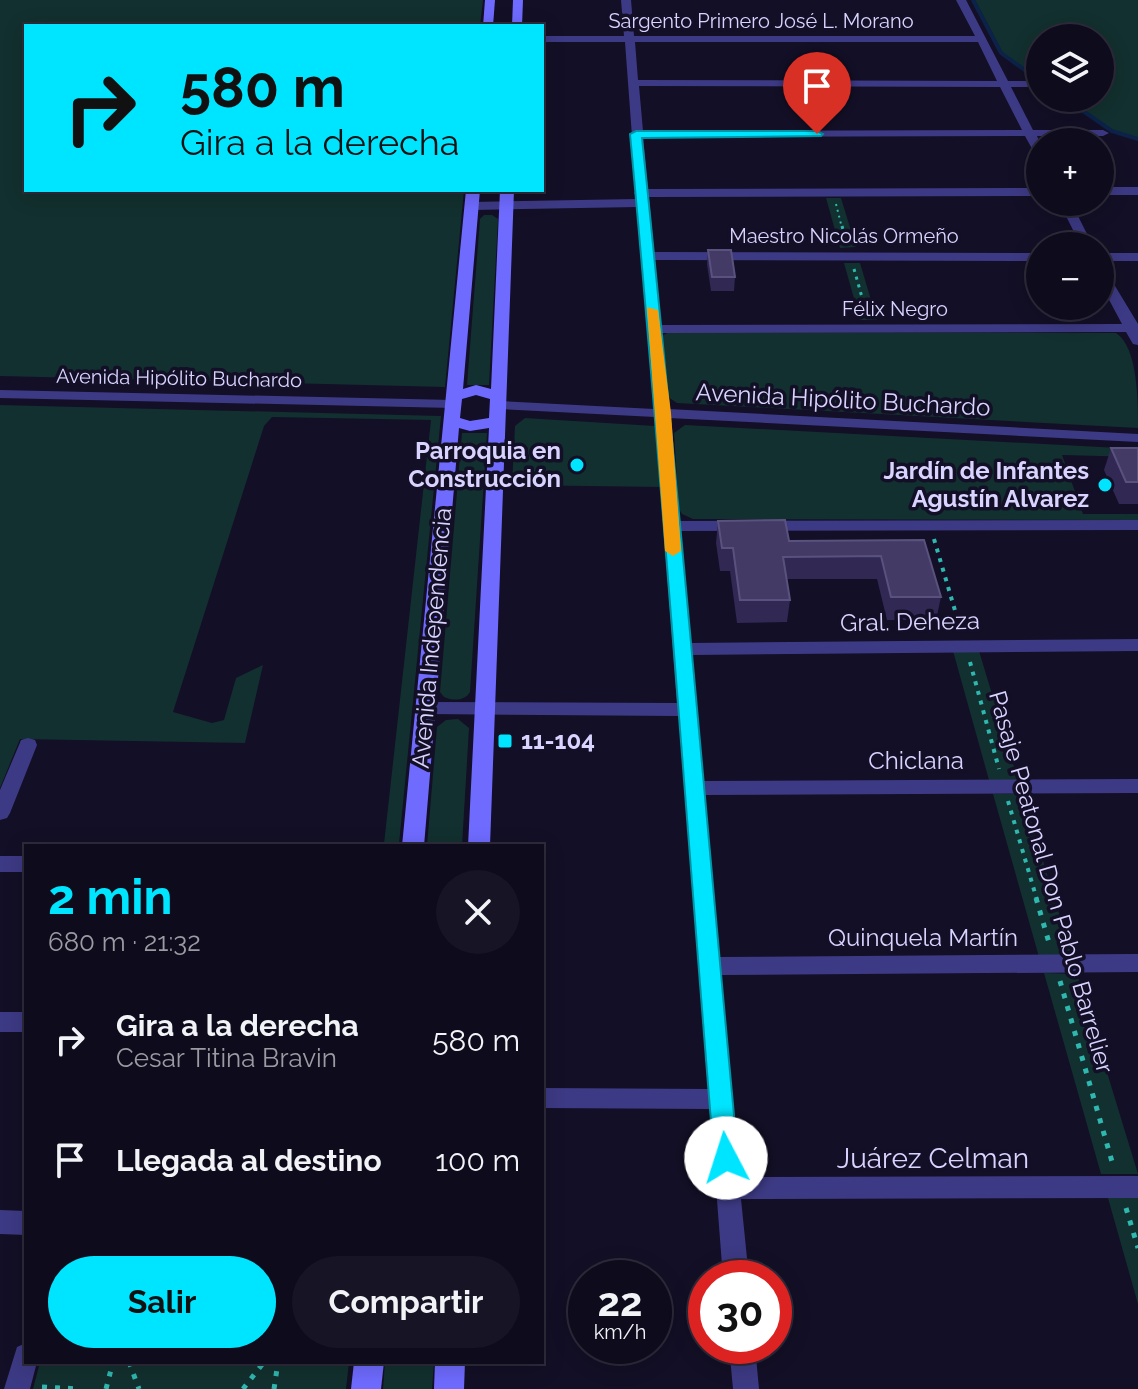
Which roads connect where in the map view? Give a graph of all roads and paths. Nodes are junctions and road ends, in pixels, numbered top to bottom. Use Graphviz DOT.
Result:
graph roads {
  1 [pos="490,0"];
  2 [pos="518,0"];
  3 [pos="626,0"];
  4 [pos="961,0"];
  5 [pos="488,24"];
  6 [pos="517,24"];
  7 [pos="544,39"];
  8 [pos="628,39"];
  9 [pos="981,39"];
  10 [pos="632,83"];
  11 [pos="1004,84"];
  12 [pos="1026,84"];
  13 [pos="1027,128"];
  14 [pos="636,134"];
  15 [pos="1026,134"];
  16 [pos="1114,191"];
  17 [pos="1138,191"];
  18 [pos="832,192"];
  19 [pos="1026,192"];
  20 [pos="472,198"];
  21 [pos="506,198"];
  22 [pos="641,198"];
  23 [pos="648,256"];
  24 [pos="850,256"];
  25 [pos="1026,257"];
  26 [pos="1114,257"];
  27 [pos="1138,257"];
  28 [pos="1114,295"];
  29 [pos="653,329"];
  30 [pos="871,329"];
  31 [pos="1136,333"];
  32 [pos="0,394"];
  33 [pos="452,407"];
  34 [pos="497,408"];
  35 [pos="663,413"];
  36 [pos="1138,438"];
  37 [pos="1138,525"];
  38 [pos="670,526"];
  39 [pos="930,526"];
  40 [pos="1138,645"];
  41 [pos="965,646"];
  42 [pos="682,649"];
  43 [pos="427,708"];
  44 [pos="485,709"];
  45 [pos="687,710"];
  46 [pos="28,745"];
  47 [pos="1138,786"];
  48 [pos="1004,787"];
  49 [pos="694,788"];
  50 [pos="0,813"];
  51 [pos="413,844"];
  52 [pos="479,844"];
  53 [pos="0,864"];
  54 [pos="24,864"];
  55 [pos="1138,963"];
  56 [pos="1055,964"];
  57 [pos="709,966"];
  58 [pos="0,1022"];
  59 [pos="24,1022"];
  60 [pos="544,1098"];
  61 [pos="721,1099"];
  62 [pos="728,1188"];
  63 [pos="1129,1188"];
  64 [pos="0,1222"];
  65 [pos="24,1223"];
  66 [pos="1138,1248"];
  67 [pos="734,1260"];
  68 [pos="27,1364"];
  69 [pos="112,1364"];
  70 [pos="130,1364"];
  71 [pos="262,1364"];
  72 [pos="278,1364"];
  73 [pos="369,1364"];
  74 [pos="450,1364"];
  75 [pos="744,1364"];
  76 [pos="29,1388"];
  77 [pos="80,1389"];
  78 [pos="106,1389"];
  79 [pos="139,1389"];
  80 [pos="243,1389"];
  81 [pos="274,1389"];
  82 [pos="366,1389"];
  83 [pos="449,1389"];
  84 [pos="746,1389"];
  1 -- 5 [label="main road"];
  2 -- 6 [label="main road"];
  3 -- 8 [label="street"];
  4 -- 9 [label="street"];
  7 -- 8 [label="street, Sargento Primero José L. Morano"];
  8 -- 9 [label="street, Sargento Primero José L. Morano"];
  8 -- 10 [label="street"];
  9 -- 11 [label="street"];
  10 -- 11 [label="street"];
  10 -- 14 [label="street"];
  11 -- 12 [label="street"];
  11 -- 13 [label="street"];
  14 -- 15 [label="street"];
  14 -- 22 [label="street"];
  16 -- 17 [label="street"];
  18 -- 19 [label="street"];
  18 -- 22 [label="street"];
  18 -- 24 [label="path"];
  20 -- 21 [label="street"];
  20 -- 33 [label="main road, Avenida Independencia"];
  21 -- 22 [label="street"];
  21 -- 34 [label="main road, Avenida Independencia"];
  22 -- 23 [label="street"];
  23 -- 24 [label="street, Maestro Nicolás Ormeño"];
  23 -- 29 [label="street"];
  24 -- 25 [label="street, Maestro Nicolás Ormeño"];
  24 -- 30 [label="path"];
  26 -- 27 [label="street"];
  28 -- 31 [label="street"];
  29 -- 30 [label="street, Félix Negro"];
  29 -- 35 [label="street"];
  30 -- 31 [label="street, Félix Negro"];
  32 -- 33 [label="street, Avenida Hipólito Buchardo"];
  33 -- 34 [label="main road"];
  33 -- 34 [label="main road"];
  33 -- 43 [label="main road, Avenida Independencia"];
  34 -- 35 [label="street, Avenida Hipólito Buchardo"];
  34 -- 44 [label="main road, Avenida Independencia"];
  35 -- 36 [label="street, Avenida Hipólito Buchardo"];
  35 -- 38 [label="street"];
  37 -- 39 [label="street"];
  38 -- 39 [label="street"];
  38 -- 42 [label="street"];
  39 -- 41 [label="path, Pasaje Peatonal Don Pablo Barrelier"];
  40 -- 41 [label="street, Gral. Deheza"];
  41 -- 42 [label="street, Gral. Deheza"];
  41 -- 48 [label="path, Pasaje Peatonal Don Pablo Barrelier"];
  42 -- 45 [label="street"];
  43 -- 44 [label="street"];
  43 -- 51 [label="main road, Avenida Independencia"];
  44 -- 45 [label="street"];
  44 -- 52 [label="main road, Avenida Independencia"];
  45 -- 49 [label="street"];
  46 -- 50 [label="street"];
  47 -- 48 [label="street, Chiclana"];
  48 -- 49 [label="street, Chiclana"];
  48 -- 56 [label="path, Pasaje Peatonal Don Pablo Barrelier"];
  49 -- 57 [label="street"];
  53 -- 54 [label="street"];
  55 -- 56 [label="street, Quinquela Martín"];
  56 -- 57 [label="street, Quinquela Martín"];
  56 -- 63 [label="path, Pasaje Peatonal Don Pablo Barrelier"];
  57 -- 61 [label="street"];
  58 -- 59 [label="street"];
  60 -- 61 [label="street"];
  61 -- 62 [label="street"];
  62 -- 63 [label="street, Juárez Celman"];
  62 -- 67 [label="street"];
  63 -- 66 [label="path, Pasaje Peatonal Don Pablo Barrelier"];
  64 -- 65 [label="street"];
  68 -- 76 [label="street"];
  69 -- 78 [label="path"];
  70 -- 79 [label="path"];
  71 -- 80 [label="path"];
  72 -- 81 [label="path"];
  73 -- 82 [label="main road"];
  74 -- 83 [label="main road"];
  75 -- 84 [label="street"];
  76 -- 77 [label="path"];
}
